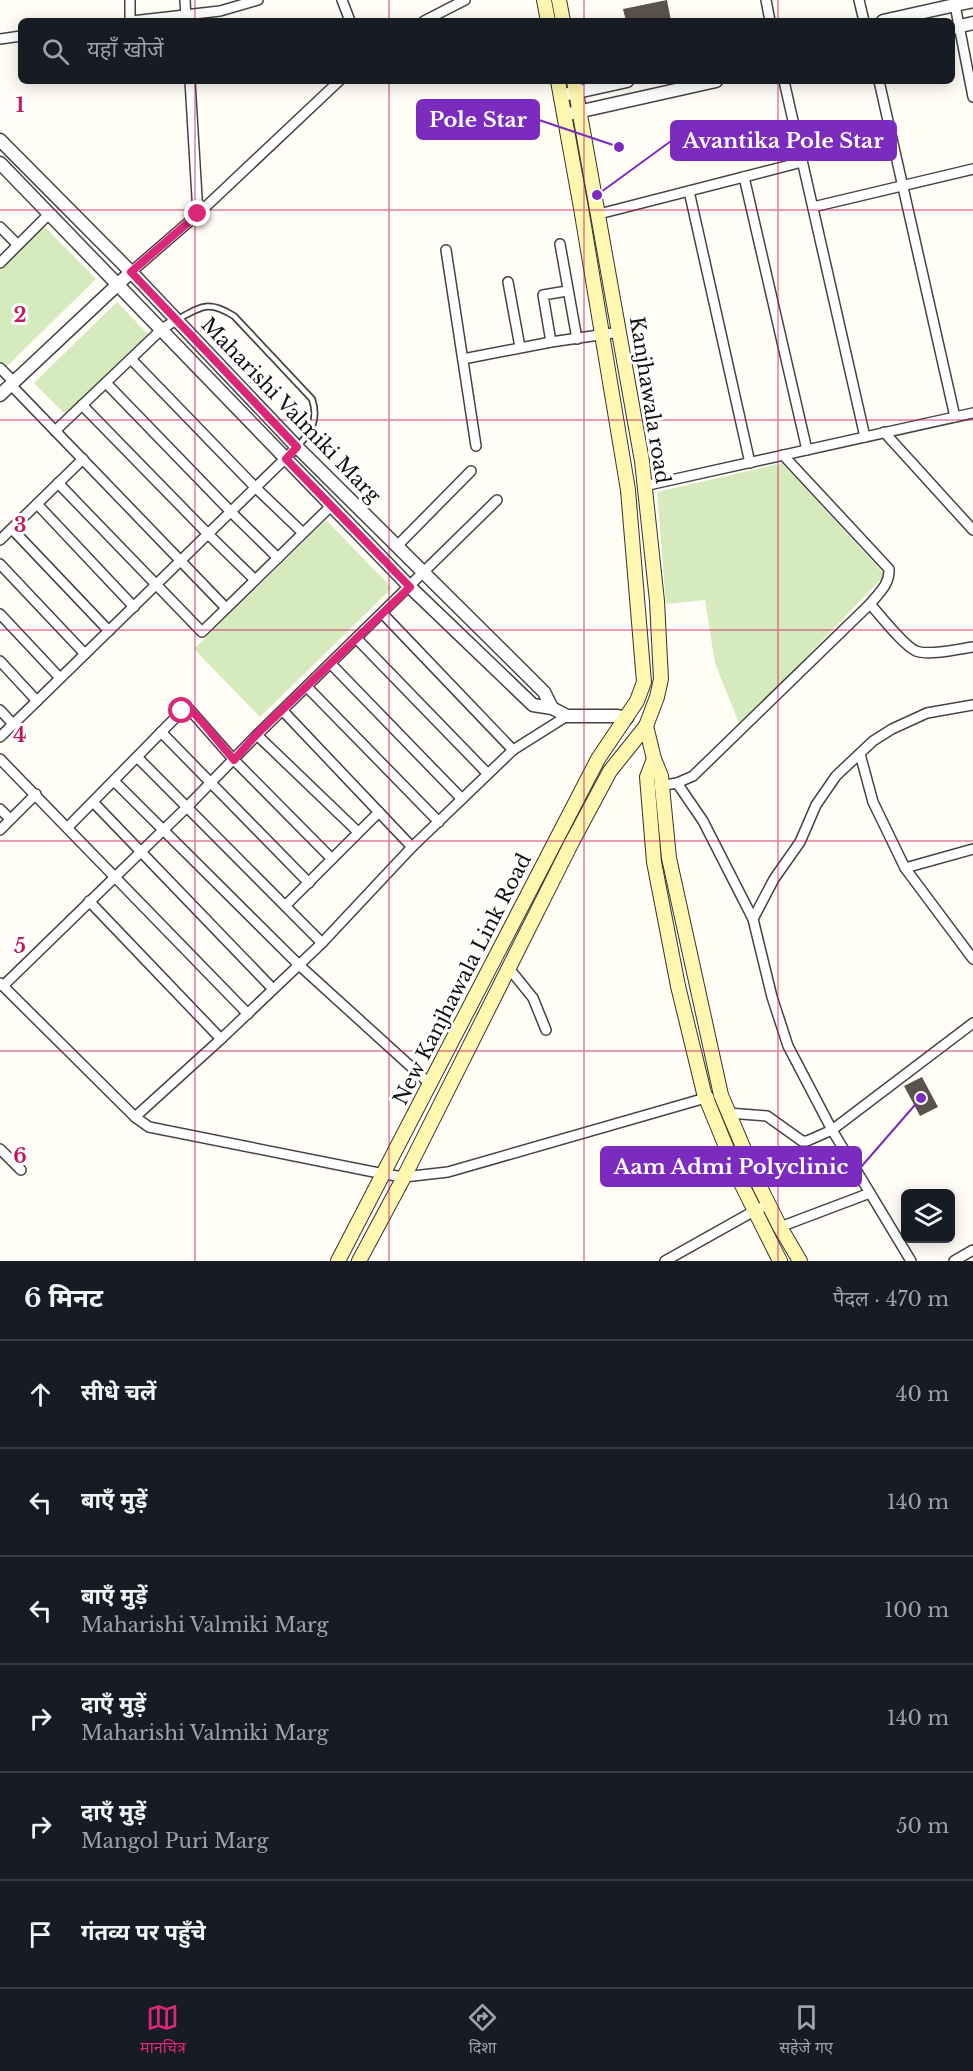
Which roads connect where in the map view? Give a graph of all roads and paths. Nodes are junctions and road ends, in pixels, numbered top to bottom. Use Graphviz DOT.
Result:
graph roads {
  1 [pos="130,0"];
  2 [pos="185,0"];
  3 [pos="258,0"];
  4 [pos="342,0"];
  5 [pos="464,0"];
  6 [pos="544,0"];
  7 [pos="559,0"];
  8 [pos="766,0"];
  9 [pos="859,0"];
  10 [pos="973,1"];
  11 [pos="954,3"];
  12 [pos="131,18"];
  13 [pos="186,18"];
  14 [pos="350,18"];
  15 [pos="430,18"];
  16 [pos="547,18"];
  17 [pos="562,18"];
  18 [pos="769,18"];
  19 [pos="863,18"];
  20 [pos="895,18"];
  21 [pos="955,18"];
  22 [pos="973,23"];
  23 [pos="955,27"];
  24 [pos="18,36"];
  25 [pos="0,39"];
  26 [pos="190,84"];
  27 [pos="336,84"];
  28 [pos="559,84"];
  29 [pos="601,84"];
  30 [pos="703,84"];
  31 [pos="785,84"];
  32 [pos="880,84"];
  33 [pos="575,87"];
  34 [pos="561,95"];
  35 [pos="973,97"];
  36 [pos="579,113"];
  37 [pos="564,115"];
  38 [pos="0,140"];
  39 [pos="802,162"];
  40 [pos="0,163"];
  41 [pos="973,169"];
  42 [pos="744,177"];
  43 [pos="902,186"];
  44 [pos="689,191"];
  45 [pos="813,207"];
  46 [pos="49,214"];
  47 [pos="198,214"];
  48 [pos="599,214"];
  49 [pos="0,227"];
  50 [pos="17,244"];
  51 [pos="560,244"];
  52 [pos="446,249"];
  53 [pos="0,263"];
  54 [pos="131,272"];
  55 [pos="508,282"];
  56 [pos="118,284"];
  57 [pos="567,291"];
  58 [pos="176,320"];
  59 [pos="162,329"];
  60 [pos="620,332"];
  61 [pos="602,336"];
  62 [pos="577,339"];
  63 [pos="551,342"];
  64 [pos="520,347"];
  65 [pos="463,358"];
  66 [pos="130,359"];
  67 [pos="0,368"];
  68 [pos="12,383"];
  69 [pos="106,383"];
  70 [pos="0,395"];
  71 [pos="82,405"];
  72 [pos="973,413"];
  73 [pos="955,417"];
  74 [pos="55,430"];
  75 [pos="884,432"];
  76 [pos="865,437"];
  77 [pos="476,446"];
  78 [pos="297,447"];
  79 [pos="807,450"];
  80 [pos="783,455"];
  81 [pos="83,459"];
  82 [pos="286,459"];
  83 [pos="750,463"];
  84 [pos="471,471"];
  85 [pos="58,483"];
  86 [pos="644,486"];
  87 [pos="256,488"];
  88 [pos="497,500"];
  89 [pos="37,504"];
  90 [pos="332,505"];
  91 [pos="231,512"];
  92 [pos="374,523"];
  93 [pos="12,529"];
  94 [pos="973,530"];
  95 [pos="303,533"];
  96 [pos="208,534"];
  97 [pos="361,536"];
  98 [pos="0,540"];
  99 [pos="397,546"];
  100 [pos="278,558"];
  101 [pos="180,562"];
  102 [pos="0,564"];
  103 [pos="424,574"];
  104 [pos="255,580"];
  105 [pos="156,585"];
  106 [pos="410,587"];
  107 [pos="870,604"];
  108 [pos="134,607"];
  109 [pos="226,608"];
  110 [pos="0,614"];
  111 [pos="383,614"];
  112 [pos="109,631"];
  113 [pos="357,639"];
  114 [pos="973,647"];
  115 [pos="85,654"];
  116 [pos="0,661"];
  117 [pos="331,664"];
  118 [pos="60,678"];
  119 [pos="308,687"];
  120 [pos="37,701"];
  121 [pos="973,705"];
  122 [pos="552,708"];
  123 [pos="0,710"];
  124 [pos="283,711"];
  125 [pos="567,716"];
  126 [pos="627,718"];
  127 [pos="14,724"];
  128 [pos="646,726"];
  129 [pos="161,732"];
  130 [pos="256,735"];
  131 [pos="0,737"];
  132 [pos="513,750"];
  133 [pos="860,754"];
  134 [pos="137,757"];
  135 [pos="0,759"];
  136 [pos="234,760"];
  137 [pos="488,774"];
  138 [pos="114,781"];
  139 [pos="210,782"];
  140 [pos="677,783"];
  141 [pos="655,786"];
  142 [pos="36,794"];
  143 [pos="462,799"];
  144 [pos="93,802"];
  145 [pos="187,807"];
  146 [pos="0,809"];
  147 [pos="379,812"];
  148 [pos="10,819"];
  149 [pos="439,822"];
  150 [pos="68,827"];
  151 [pos="0,830"];
  152 [pos="163,830"];
  153 [pos="358,832"];
  154 [pos="412,848"];
  155 [pos="973,849"];
  156 [pos="140,851"];
  157 [pos="332,859"];
  158 [pos="905,868"];
  159 [pos="115,876"];
  160 [pos="309,883"];
  161 [pos="89,901"];
  162 [pos="286,905"];
  163 [pos="753,920"];
  164 [pos="322,943"];
  165 [pos="973,958"];
  166 [pos="298,965"];
  167 [pos="508,967"];
  168 [pos="1,984"];
  169 [pos="273,989"];
  170 [pos="248,1014"];
  171 [pos="973,1023"];
  172 [pos="546,1030"];
  173 [pos="221,1039"];
  174 [pos="430,1084"];
  175 [pos="721,1095"];
  176 [pos="706,1097"];
  177 [pos="728,1113"];
  178 [pos="135,1117"];
  179 [pos="832,1130"];
  180 [pos="0,1149"];
  181 [pos="21,1170"];
  182 [pos="384,1174"];
  183 [pos="404,1177"];
  184 [pos="757,1180"];
  185 [pos="742,1186"];
  186 [pos="870,1193"];
  187 [pos="769,1204"];
  188 [pos="754,1211"];
  189 [pos="780,1227"];
  190 [pos="973,1250"];
  191 [pos="338,1261"];
  192 [pos="359,1261"];
  193 [pos="665,1261"];
  194 [pos="780,1261"];
  195 [pos="800,1261"];
  196 [pos="911,1261"];
  197 [pos="954,1261"];
  1 -- 12 [label="street"];
  2 -- 13 [label="street"];
  3 -- 13 [label="street"];
  4 -- 14 [label="street"];
  5 -- 15 [label="street"];
  6 -- 16 [label="main road"];
  7 -- 17 [label="main road"];
  8 -- 18 [label="street"];
  9 -- 19 [label="street"];
  10 -- 11 [label="street"];
  11 -- 20 [label="street"];
  11 -- 21 [label="street"];
  22 -- 23 [label="street"];
  23 -- 35 [label="street"];
  24 -- 25 [label="street"];
  26 -- 47 [label="street"];
  27 -- 47 [label="street"];
  28 -- 34 [label="main road, Kanjhawala road"];
  29 -- 33 [label="street"];
  30 -- 36 [label="street"];
  31 -- 39 [label="street"];
  32 -- 43 [label="street"];
  33 -- 34 [label="street"];
  33 -- 36 [label="main road, Kanjhawala road"];
  34 -- 37 [label="main road, Kanjhawala road"];
  36 -- 37 [label="street"];
  36 -- 48 [label="main road, Kanjhawala road"];
  37 -- 61 [label="main road, Kanjhawala road"];
  38 -- 54 [label="street, Maharishi Valmiki Marg"];
  39 -- 42 [label="street"];
  39 -- 45 [label="street"];
  40 -- 46 [label="street, Maharishi Valmiki Marg"];
  41 -- 43 [label="street"];
  42 -- 44 [label="street"];
  42 -- 79 [label="street"];
  43 -- 45 [label="street"];
  43 -- 73 [label="street"];
  44 -- 48 [label="street"];
  44 -- 83 [label="street"];
  45 -- 76 [label="street"];
  46 -- 50 [label="street"];
  46 -- 56 [label="street, Maharishi Valmiki Marg"];
  47 -- 54 [label="street"];
  48 -- 60 [label="main road, Kanjhawala road"];
  49 -- 50 [label="street"];
  50 -- 53 [label="street"];
  51 -- 57 [label="street"];
  52 -- 65 [label="street"];
  54 -- 56 [label="street"];
  54 -- 58 [label="street, Maharishi Valmiki Marg"];
  55 -- 64 [label="street"];
  56 -- 59 [label="street, Maharishi Valmiki Marg"];
  56 -- 68 [label="street"];
  57 -- 62 [label="street"];
  57 -- 63 [label="street"];
  58 -- 59 [label="street"];
  58 -- 78 [label="street, Maharishi Valmiki Marg"];
  58 -- 78 [label="lane"];
  59 -- 66 [label="street"];
  59 -- 82 [label="street, Maharishi Valmiki Marg"];
  60 -- 61 [label="street"];
  60 -- 86 [label="main road, Kanjhawala road"];
  61 -- 62 [label="street"];
  61 -- 126 [label="main road, Kanjhawala road"];
  62 -- 63 [label="street"];
  63 -- 64 [label="street"];
  64 -- 65 [label="street"];
  65 -- 77 [label="street"];
  66 -- 69 [label="street"];
  66 -- 87 [label="street"];
  67 -- 68 [label="street"];
  68 -- 70 [label="street"];
  68 -- 74 [label="street"];
  69 -- 71 [label="street"];
  69 -- 91 [label="street"];
  71 -- 74 [label="street"];
  71 -- 96 [label="street"];
  72 -- 73 [label="street"];
  73 -- 75 [label="street"];
  74 -- 81 [label="street"];
  75 -- 76 [label="street"];
  75 -- 94 [label="street"];
  76 -- 79 [label="street"];
  78 -- 82 [label="street"];
  78 -- 92 [label="street, Maharishi Valmiki Marg"];
  79 -- 80 [label="street"];
  80 -- 83 [label="street"];
  80 -- 107 [label="street"];
  81 -- 85 [label="street"];
  81 -- 101 [label="street"];
  82 -- 87 [label="street"];
  82 -- 90 [label="street, Maharishi Valmiki Marg"];
  83 -- 86 [label="street"];
  84 -- 99 [label="street"];
  85 -- 89 [label="street"];
  85 -- 105 [label="street"];
  86 -- 128 [label="main road, Kanjhawala road"];
  87 -- 91 [label="street"];
  87 -- 95 [label="street"];
  88 -- 103 [label="street"];
  89 -- 93 [label="street"];
  89 -- 108 [label="street"];
  90 -- 95 [label="street"];
  90 -- 97 [label="street, Maharishi Valmiki Marg"];
  91 -- 96 [label="street"];
  91 -- 100 [label="street"];
  92 -- 97 [label="street"];
  92 -- 99 [label="street, Maharishi Valmiki Marg"];
  93 -- 98 [label="street"];
  93 -- 112 [label="street"];
  95 -- 100 [label="street"];
  96 -- 101 [label="street"];
  96 -- 104 [label="street"];
  97 -- 106 [label="street, Maharishi Valmiki Marg"];
  99 -- 103 [label="street, Maharishi Valmiki Marg"];
  100 -- 104 [label="street"];
  101 -- 105 [label="street"];
  101 -- 109 [label="street"];
  102 -- 115 [label="street"];
  103 -- 106 [label="street"];
  103 -- 122 [label="street, Maharishi Valmiki Marg"];
  104 -- 109 [label="street"];
  105 -- 108 [label="street"];
  105 -- 109 [label="street"];
  106 -- 111 [label="street"];
  106 -- 122 [label="street, Maharishi Valmiki Marg"];
  107 -- 114 [label="street"];
  107 -- 140 [label="street"];
  108 -- 112 [label="street"];
  110 -- 118 [label="street"];
  111 -- 113 [label="street"];
  111 -- 132 [label="street"];
  112 -- 115 [label="street"];
  113 -- 117 [label="street"];
  113 -- 137 [label="street"];
  115 -- 118 [label="street"];
  116 -- 120 [label="street"];
  117 -- 119 [label="street"];
  117 -- 143 [label="street"];
  118 -- 120 [label="street"];
  119 -- 124 [label="street"];
  119 -- 149 [label="street"];
  120 -- 127 [label="street"];
  121 -- 133 [label="street"];
  122 -- 125 [label="street, Maharishi Valmiki Marg"];
  123 -- 127 [label="street"];
  124 -- 130 [label="street"];
  124 -- 147 [label="street"];
  125 -- 126 [label="street, Maharishi Valmiki Marg"];
  125 -- 132 [label="street"];
  126 -- 128 [label="main road"];
  126 -- 174 [label="main road, New Kanjhawala Link Road"];
  127 -- 131 [label="street"];
  128 -- 141 [label="main road"];
  128 -- 167 [label="main road, New Kanjhawala Link Road"];
  129 -- 134 [label="street"];
  129 -- 136 [label="street"];
  129 -- 139 [label="street"];
  130 -- 136 [label="street"];
  130 -- 153 [label="street"];
  132 -- 137 [label="street"];
  133 -- 158 [label="street"];
  133 -- 163 [label="street"];
  134 -- 138 [label="street"];
  134 -- 145 [label="street"];
  135 -- 142 [label="street"];
  136 -- 139 [label="street"];
  136 -- 157 [label="street"];
  137 -- 143 [label="street"];
  138 -- 144 [label="street"];
  138 -- 152 [label="street"];
  139 -- 145 [label="street"];
  139 -- 160 [label="street"];
  140 -- 141 [label="street"];
  140 -- 163 [label="street"];
  141 -- 175 [label="main road"];
  141 -- 176 [label="main road"];
  142 -- 148 [label="street"];
  142 -- 150 [label="street"];
  143 -- 149 [label="street"];
  144 -- 150 [label="street"];
  144 -- 156 [label="street"];
  145 -- 152 [label="street"];
  145 -- 162 [label="street"];
  146 -- 148 [label="street"];
  147 -- 153 [label="street"];
  147 -- 154 [label="street"];
  148 -- 151 [label="street"];
  149 -- 154 [label="street"];
  150 -- 159 [label="street"];
  152 -- 156 [label="street"];
  152 -- 166 [label="street"];
  153 -- 157 [label="street"];
  154 -- 164 [label="street"];
  155 -- 158 [label="street"];
  156 -- 159 [label="street"];
  156 -- 169 [label="street"];
  157 -- 160 [label="street"];
  158 -- 165 [label="street"];
  159 -- 161 [label="street"];
  159 -- 170 [label="street"];
  160 -- 162 [label="street"];
  161 -- 168 [label="street"];
  161 -- 173 [label="street"];
  162 -- 164 [label="street"];
  163 -- 179 [label="street"];
  164 -- 166 [label="street"];
  166 -- 169 [label="street"];
  166 -- 174 [label="street"];
  167 -- 172 [label="street"];
  167 -- 183 [label="main road, New Kanjhawala Link Road"];
  168 -- 178 [label="street"];
  169 -- 170 [label="street"];
  170 -- 173 [label="street"];
  171 -- 179 [label="street"];
  173 -- 178 [label="street"];
  174 -- 182 [label="main road, New Kanjhawala Link Road"];
  175 -- 176 [label="street"];
  175 -- 177 [label="main road"];
  176 -- 183 [label="street"];
  176 -- 185 [label="main road"];
  177 -- 179 [label="street"];
  177 -- 184 [label="main road"];
  178 -- 182 [label="street"];
  179 -- 186 [label="street"];
  180 -- 181 [label="street"];
  182 -- 183 [label="street"];
  182 -- 191 [label="main road, New Kanjhawala Link Road"];
  183 -- 192 [label="main road, New Kanjhawala Link Road"];
  184 -- 185 [label="main road"];
  184 -- 187 [label="main road"];
  185 -- 188 [label="main road"];
  186 -- 189 [label="street"];
  186 -- 196 [label="street"];
  187 -- 188 [label="street"];
  187 -- 189 [label="main road"];
  188 -- 193 [label="street"];
  188 -- 194 [label="main road"];
  189 -- 195 [label="main road"];
  190 -- 197 [label="street"];
}
